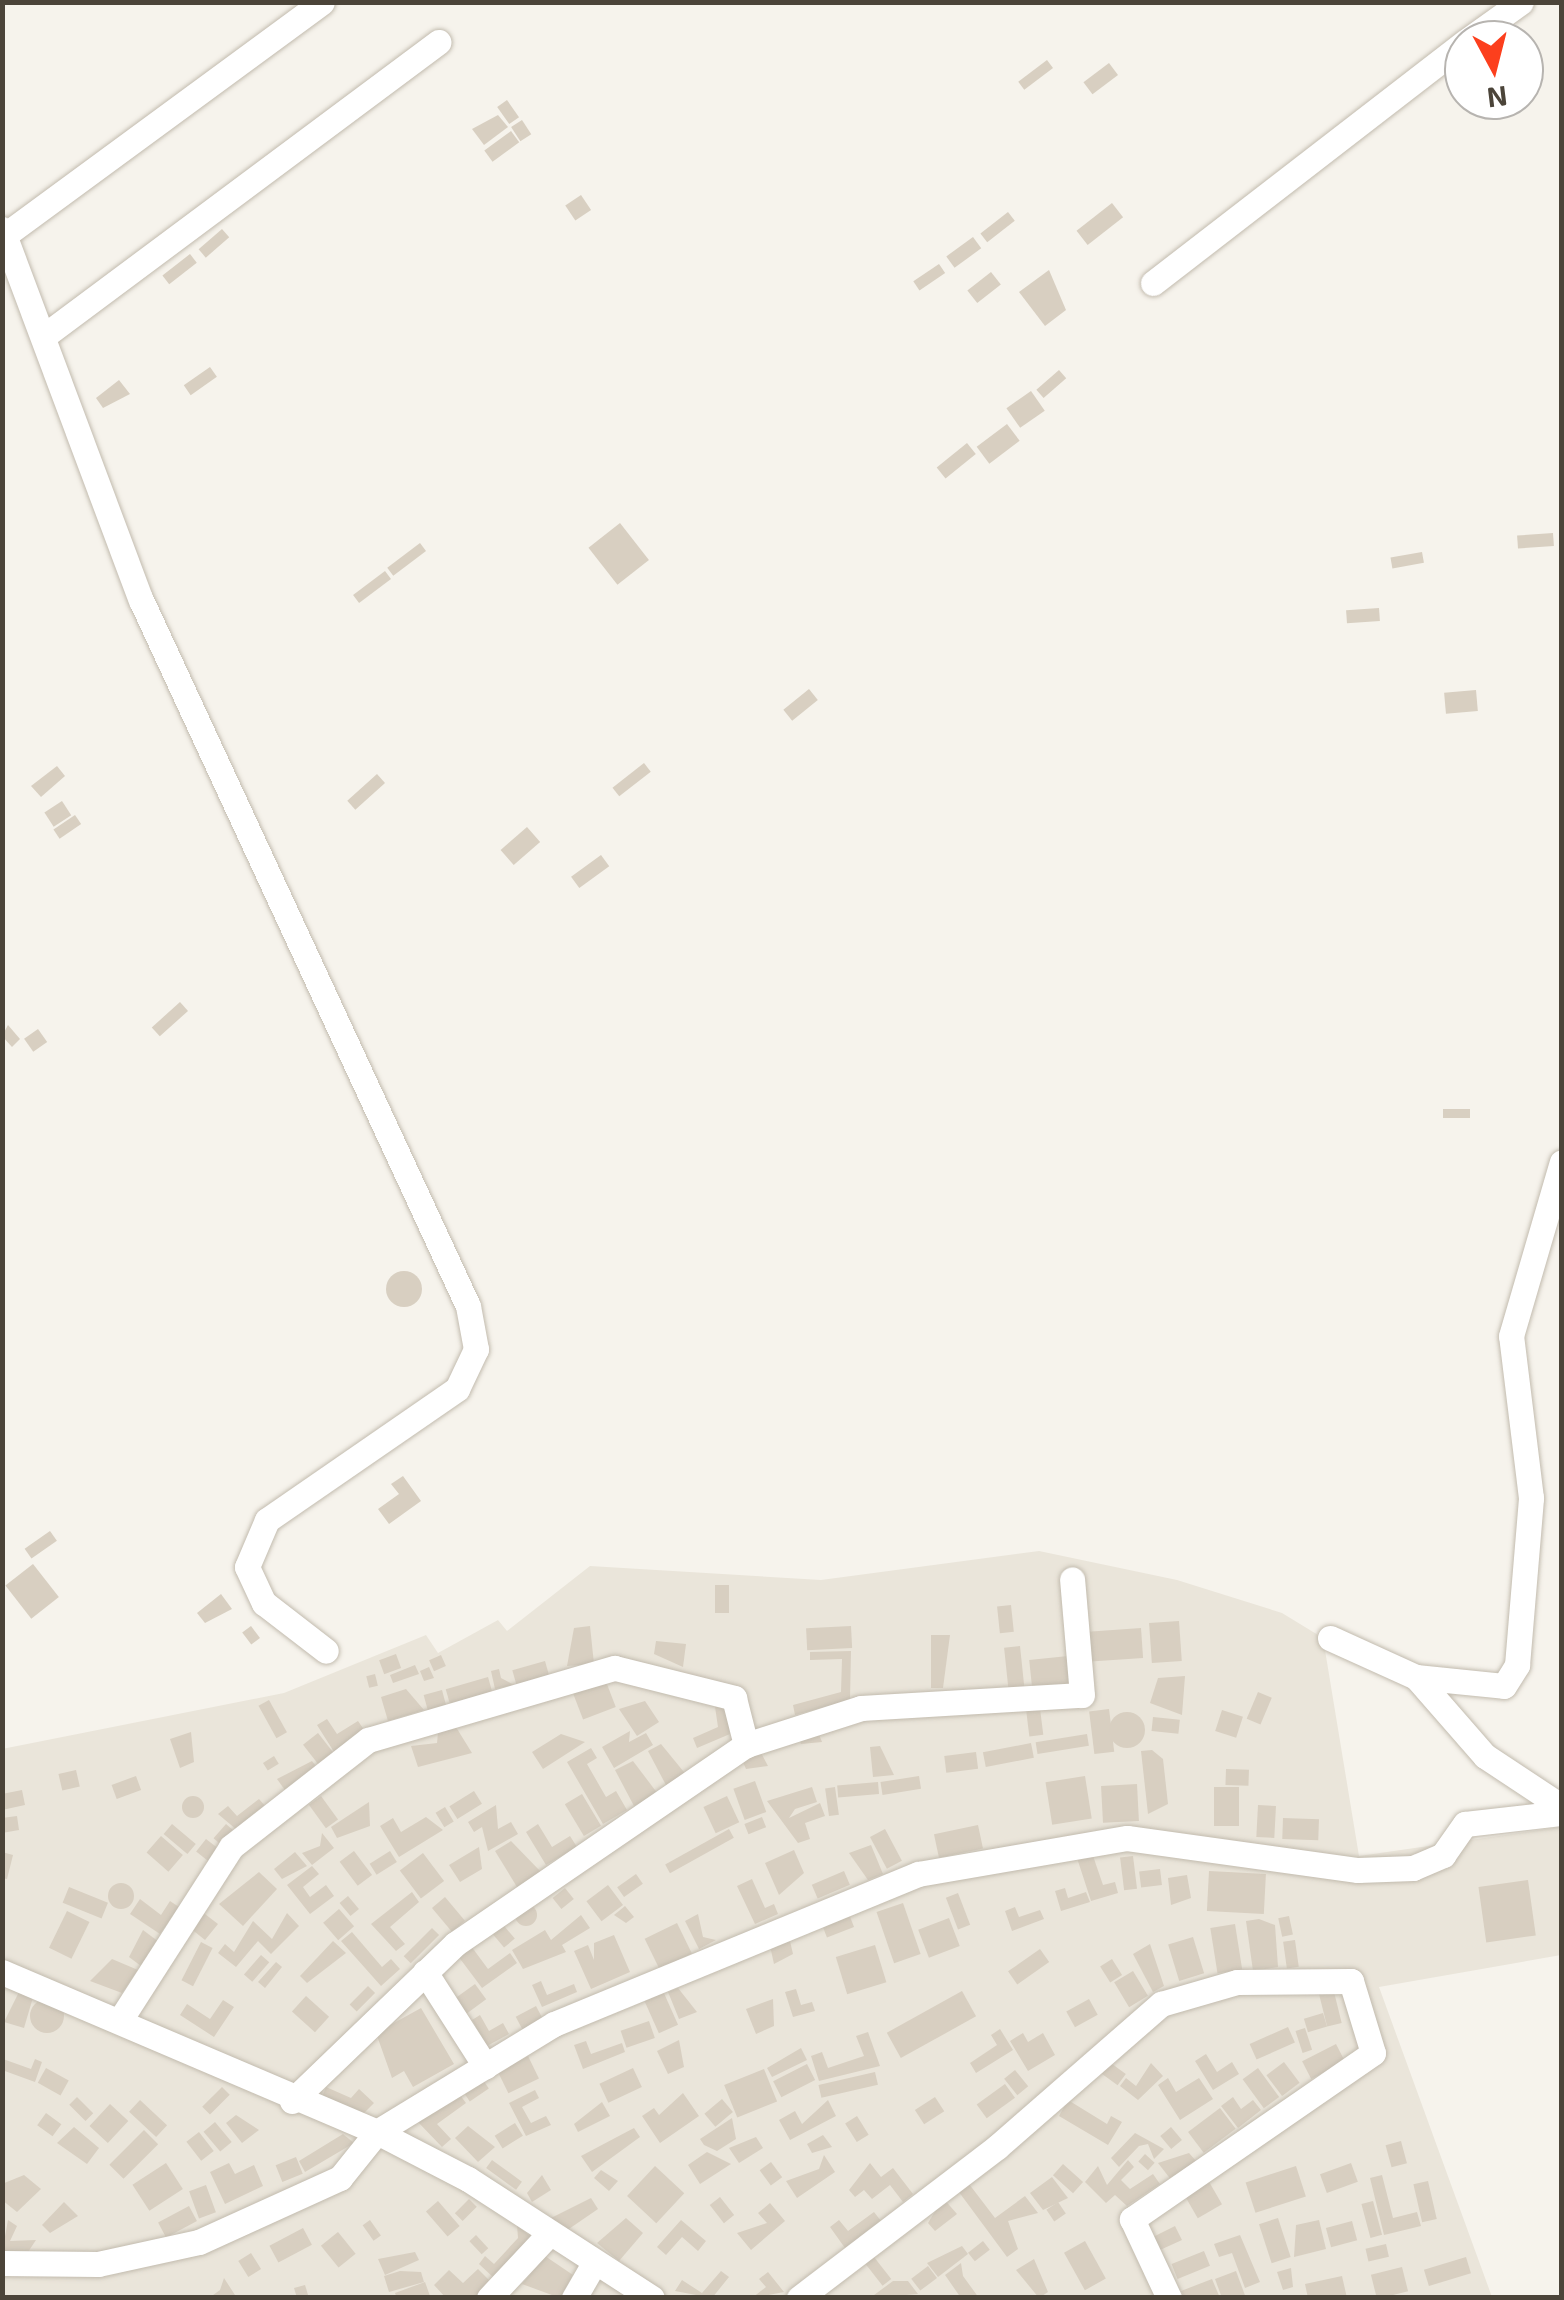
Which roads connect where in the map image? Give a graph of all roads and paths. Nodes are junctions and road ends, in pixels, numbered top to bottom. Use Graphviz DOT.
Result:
graph roads {
  1 [pos="322,2"];
  2 [pos="1521,2"];
  3 [pos="1496,20"];
  4 [pos="439,42"];
  5 [pos="1444,58"];
  6 [pos="4,232"];
  7 [pos="1153,283"];
  8 [pos="44,336"];
  9 [pos="1562,1162"];
  10 [pos="1072,1579"];
  11 [pos="1330,1638"];
  12 [pos="326,1651"];
  13 [pos="1416,1677"];
  14 [pos="746,1745"];
  15 [pos="1562,1810"];
  16 [pos="2,1972"];
  17 [pos="426,1972"];
  18 [pos="122,2017"];
  19 [pos="485,2066"];
  20 [pos="292,2102"];
  21 [pos="377,2132"];
  22 [pos="548,2236"];
  23 [pos="2,2263"];
  24 [pos="593,2265"];
  25 [pos="489,2298"];
  26 [pos="574,2298"];
  27 [pos="652,2298"];
  28 [pos="799,2298"];
  29 [pos="1170,2298"];
  1 -- 6 [label="street"];
  2 -- 3 [label="street"];
  4 -- 8 [label="street"];
  5 -- 7 [label="street"];
  6 -- 8 [label="street"];
  8 -- 12 [label="street"];
  9 -- 13 [label="street"];
  10 -- 14 [label="street"];
  11 -- 13 [label="street"];
  13 -- 15 [label="street"];
  14 -- 17 [label="street"];
  14 -- 18 [label="street"];
  15 -- 19 [label="street"];
  16 -- 18 [label="street"];
  17 -- 19 [label="street"];
  17 -- 20 [label="street"];
  18 -- 20 [label="street"];
  19 -- 21 [label="street"];
  20 -- 21 [label="street"];
  21 -- 22 [label="street"];
  21 -- 23 [label="street"];
  22 -- 24 [label="street"];
  22 -- 25 [label="street"];
  24 -- 26 [label="street"];
  24 -- 27 [label="street"];
  28 -- 29 [label="street"];
}
